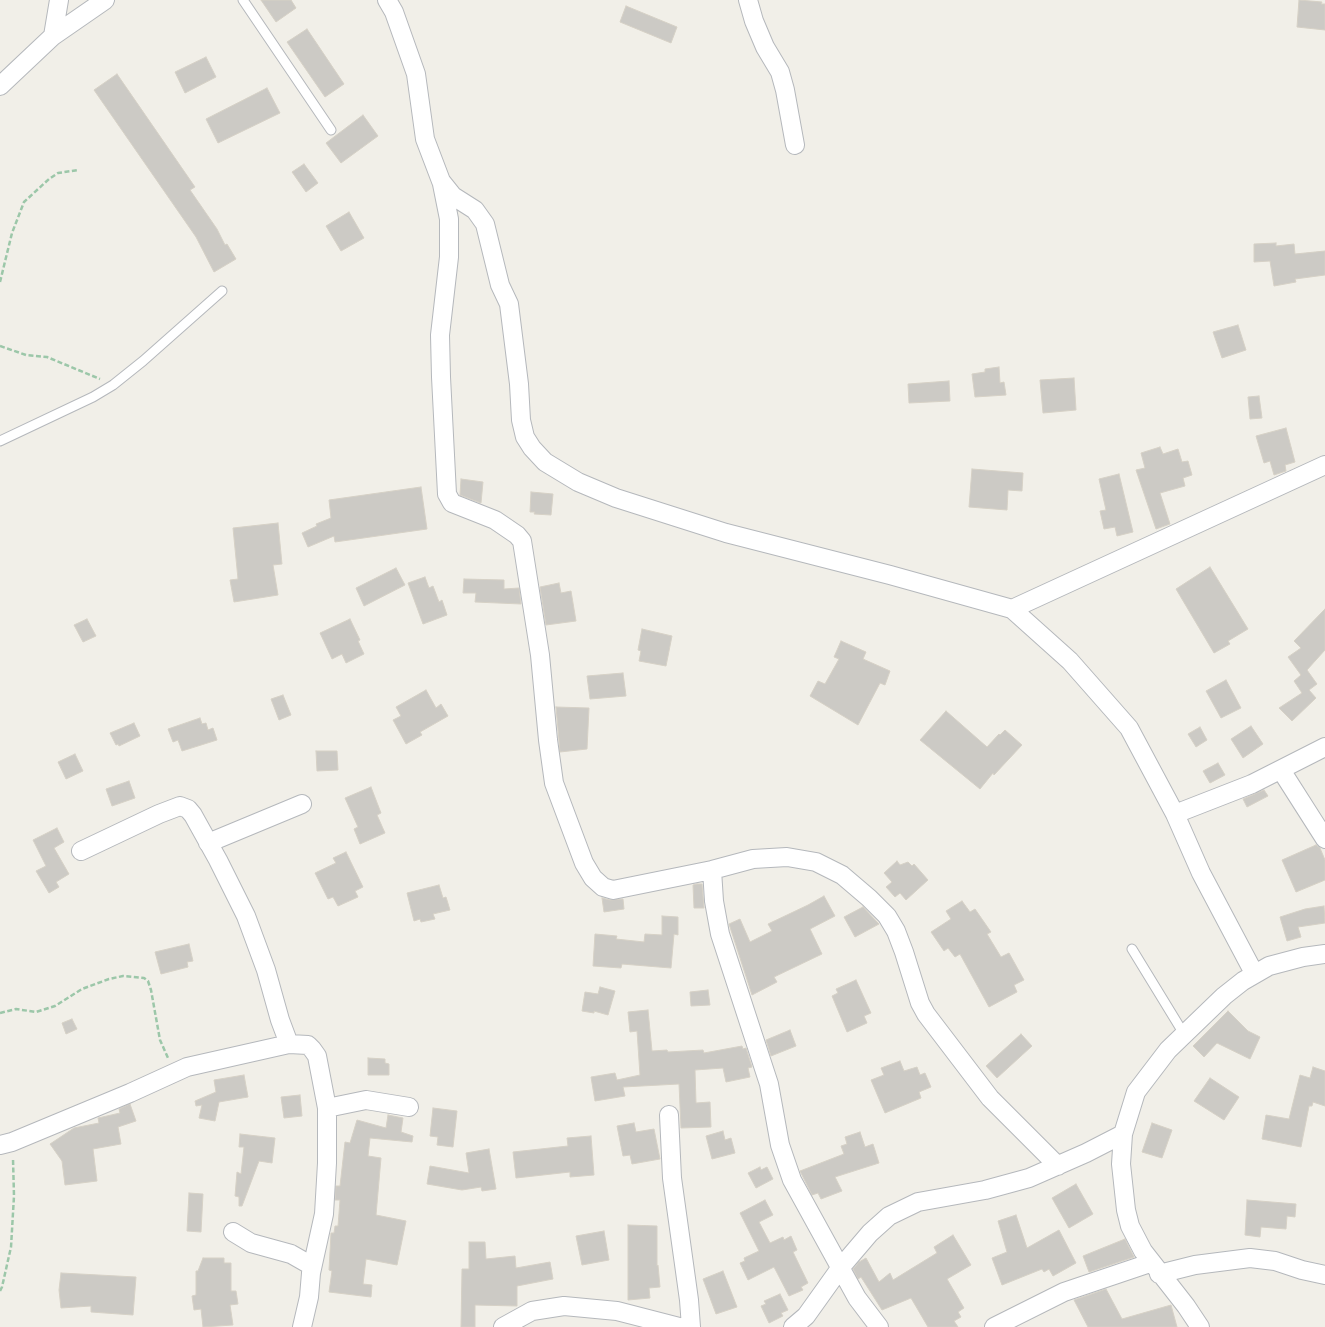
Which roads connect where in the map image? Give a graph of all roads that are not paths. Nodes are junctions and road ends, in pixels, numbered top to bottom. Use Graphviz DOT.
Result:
graph roads {
  1 [pos="59,0"];
  2 [pos="105,0"];
  3 [pos="243,0"];
  4 [pos="387,0"];
  5 [pos="748,0"];
  6 [pos="53,36"];
  7 [pos="0,86"];
  8 [pos="331,130"];
  9 [pos="795,145"];
  10 [pos="441,182"];
  11 [pos="222,292"];
  12 [pos="0,441"];
  13 [pos="1325,465"];
  14 [pos="1012,609"];
  15 [pos="1325,747"];
  16 [pos="1281,770"];
  17 [pos="302,804"];
  18 [pos="1175,814"];
  19 [pos="1325,838"];
  20 [pos="208,843"];
  21 [pos="81,851"];
  22 [pos="712,870"];
  23 [pos="1132,949"];
  24 [pos="1325,954"];
  25 [pos="1254,973"];
  26 [pos="1184,1034"];
  27 [pos="289,1044"];
  28 [pos="409,1107"];
  29 [pos="327,1108"];
  30 [pos="669,1115"];
  31 [pos="1123,1134"];
  32 [pos="6,1144"];
  33 [pos="1058,1166"];
  34 [pos="233,1232"];
  35 [pos="312,1266"];
  36 [pos="841,1267"];
  37 [pos="1155,1268"];
  38 [pos="1325,1275"];
  39 [pos="302,1327"];
  40 [pos="503,1327"];
  41 [pos="679,1327"];
  42 [pos="691,1327"];
  43 [pos="794,1327"];
  44 [pos="878,1327"];
  45 [pos="994,1327"];
  46 [pos="1200,1327"];
  1 -- 6 [label="street"];
  2 -- 6 [label="street"];
  3 -- 8 [label="lane"];
  4 -- 10 [label="street"];
  5 -- 9 [label="street"];
  6 -- 7 [label="street"];
  10 -- 14 [label="street"];
  10 -- 22 [label="street"];
  11 -- 12 [label="lane"];
  13 -- 14 [label="street"];
  14 -- 18 [label="street"];
  15 -- 16 [label="street"];
  16 -- 18 [label="street"];
  16 -- 19 [label="street"];
  17 -- 20 [label="street"];
  18 -- 25 [label="street"];
  20 -- 21 [label="street"];
  20 -- 27 [label="street"];
  22 -- 33 [label="street"];
  22 -- 36 [label="street"];
  23 -- 26 [label="lane"];
  24 -- 25 [label="street"];
  25 -- 26 [label="street"];
  26 -- 31 [label="street"];
  27 -- 29 [label="street"];
  27 -- 32 [label="street"];
  28 -- 29 [label="street"];
  29 -- 35 [label="street"];
  30 -- 42 [label="street"];
  31 -- 33 [label="street"];
  31 -- 37 [label="street"];
  33 -- 36 [label="street"];
  34 -- 35 [label="street"];
  35 -- 39 [label="street"];
  36 -- 43 [label="street"];
  36 -- 44 [label="street"];
  37 -- 38 [label="street"];
  37 -- 45 [label="street"];
  37 -- 46 [label="street"];
  40 -- 41 [label="street"];
}
